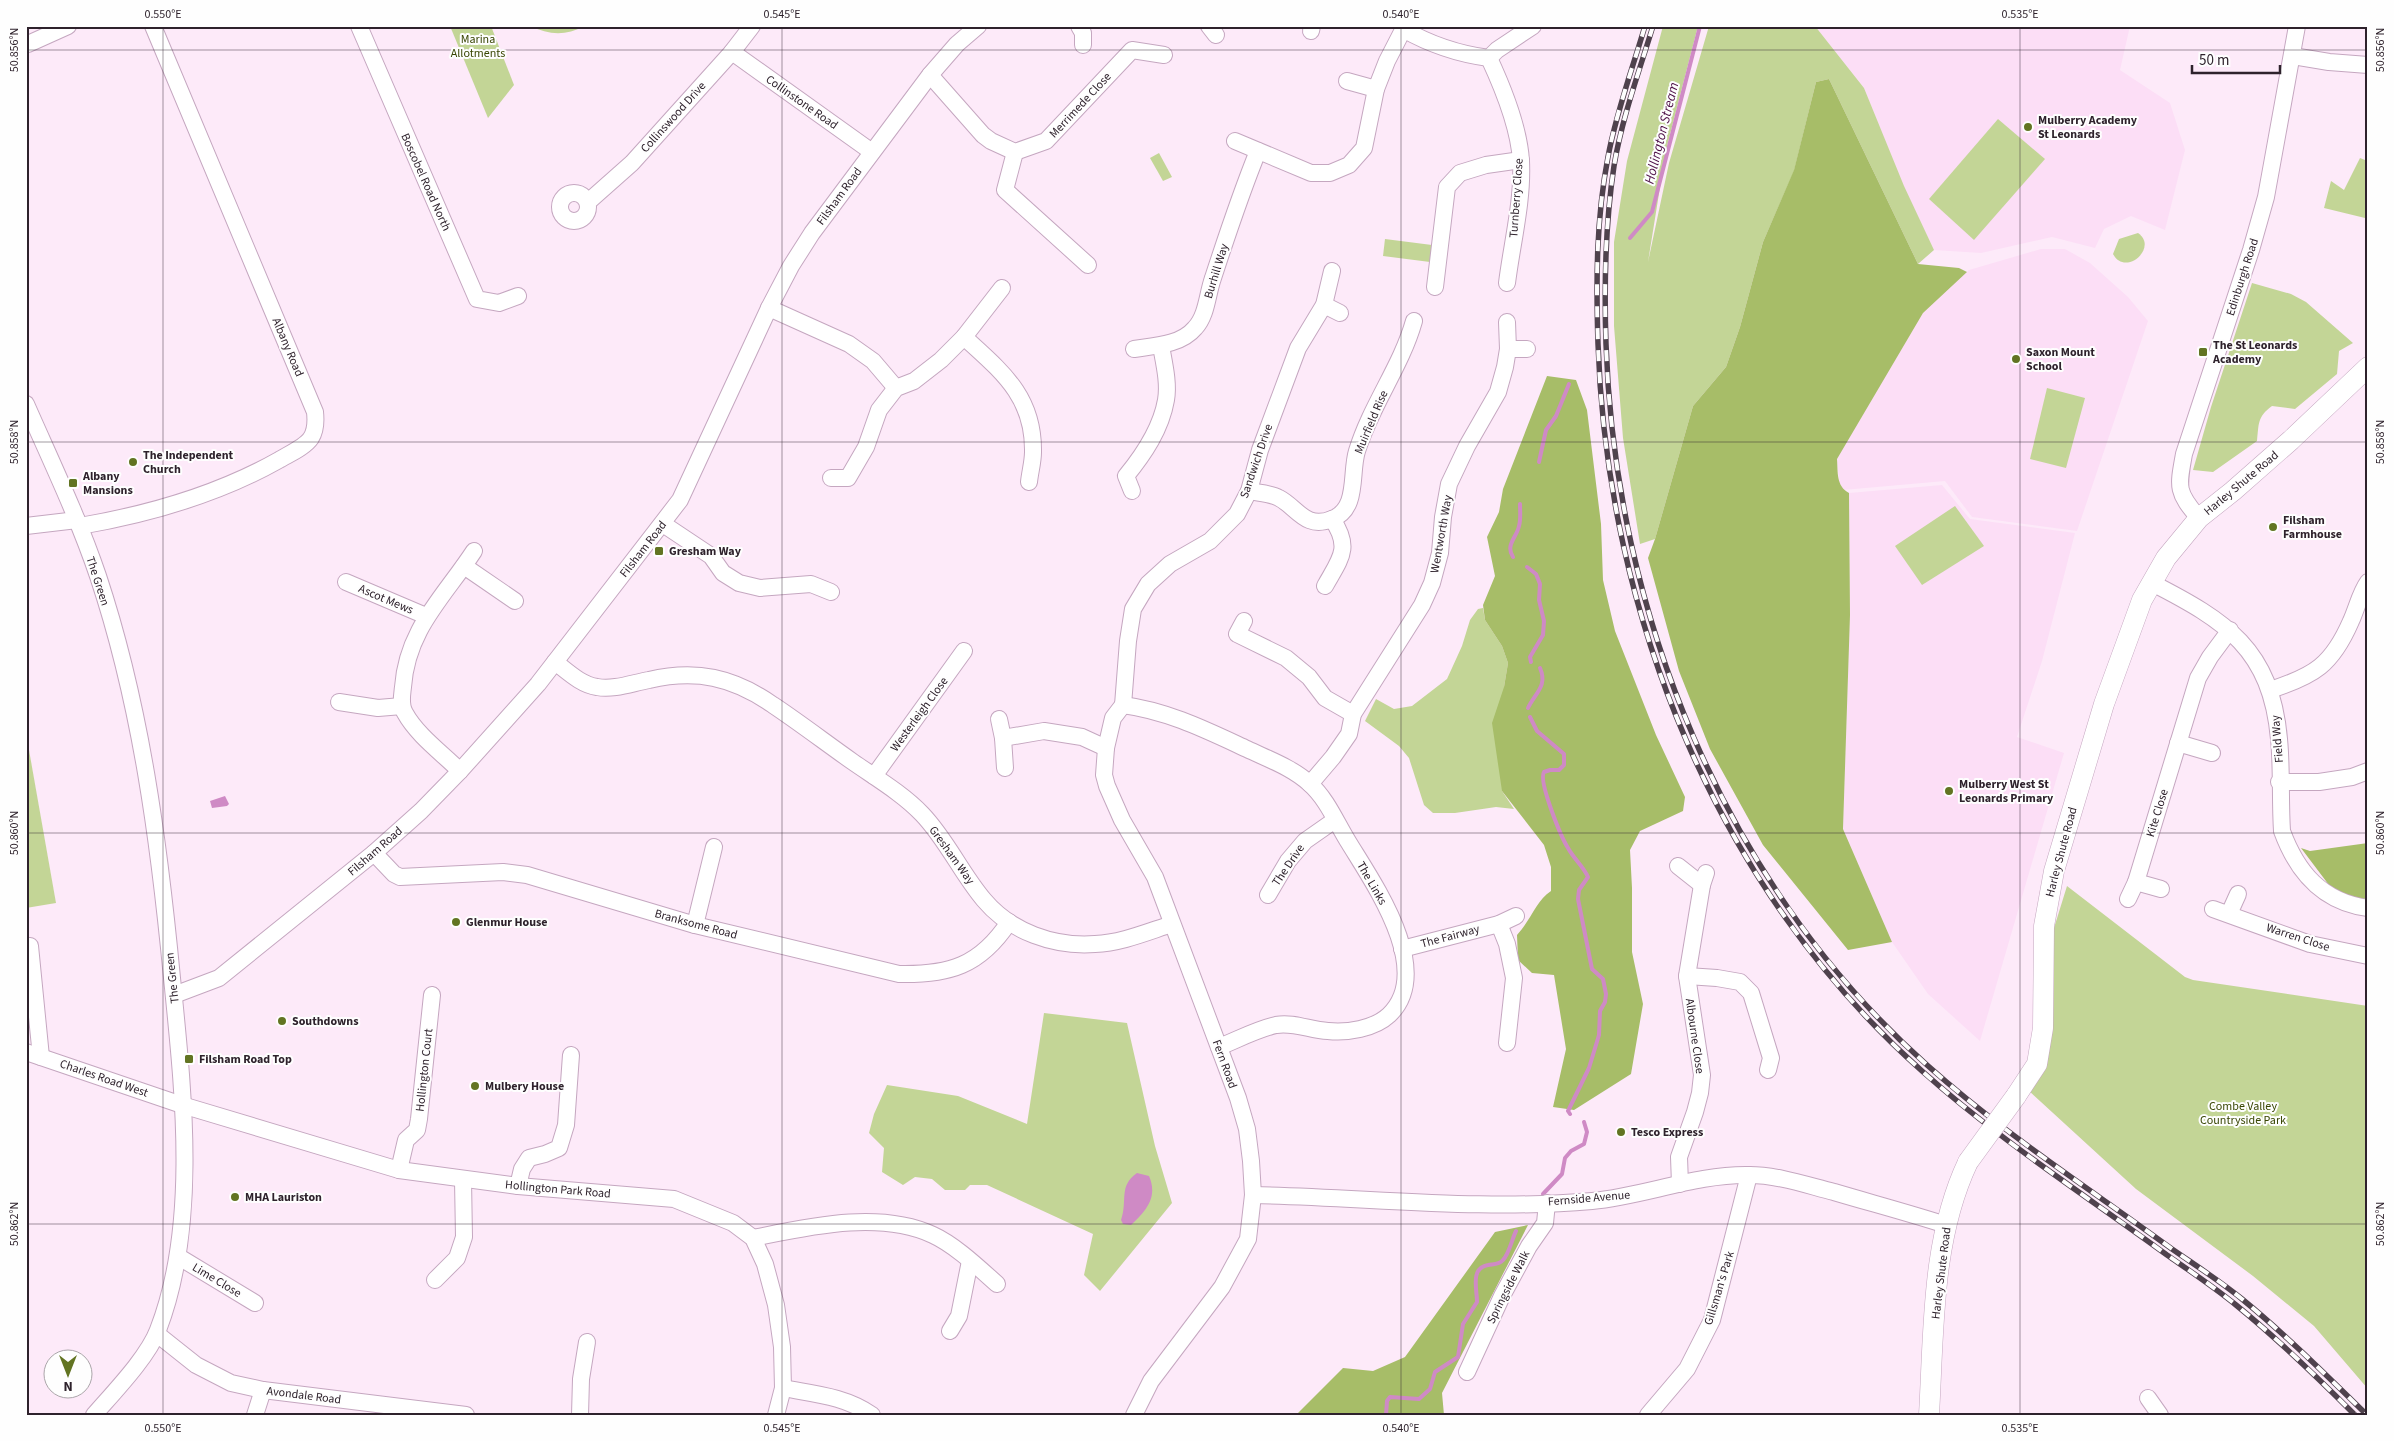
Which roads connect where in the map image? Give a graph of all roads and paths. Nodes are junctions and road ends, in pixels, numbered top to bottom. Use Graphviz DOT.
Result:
graph roads {
  1 [pos="68,26"];
  2 [pos="153,26"];
  3 [pos="359,26"];
  4 [pos="752,26"];
  5 [pos="978,26"];
  6 [pos="1533,26"];
  7 [pos="2297,26"];
  8 [pos="1404,28"];
  9 [pos="28,44"];
  10 [pos="732,52"];
  11 [pos="1164,55"];
  12 [pos="2293,56"];
  13 [pos="1489,58"];
  14 [pos="2368,65"];
  15 [pos="930,75"];
  16 [pos="1347,81"];
  17 [pos="1376,89"];
  18 [pos="1235,141"];
  19 [pos="1258,151"];
  20 [pos="872,152"];
  21 [pos="1015,152"];
  22 [pos="1521,160"];
  23 [pos="588,202"];
  24 [pos="1088,265"];
  25 [pos="1332,271"];
  26 [pos="1508,283"];
  27 [pos="1435,287"];
  28 [pos="995,293"];
  29 [pos="518,296"];
  30 [pos="1324,305"];
  31 [pos="768,308"];
  32 [pos="1340,313"];
  33 [pos="1414,322"];
  34 [pos="1507,322"];
  35 [pos="964,337"];
  36 [pos="1161,346"];
  37 [pos="1134,349"];
  38 [pos="1508,349"];
  39 [pos="1527,349"];
  40 [pos="2368,367"];
  41 [pos="896,388"];
  42 [pos="26,404"];
  43 [pos="1024,472"];
  44 [pos="831,478"];
  45 [pos="1123,480"];
  46 [pos="1249,491"];
  47 [pos="2199,518"];
  48 [pos="1332,519"];
  49 [pos="78,523"];
  50 [pos="663,524"];
  51 [pos="26,526"];
  52 [pos="474,551"];
  53 [pos="464,566"];
  54 [pos="346,582"];
  55 [pos="2368,582"];
  56 [pos="2152,583"];
  57 [pos="1324,586"];
  58 [pos="831,592"];
  59 [pos="515,601"];
  60 [pos="426,616"];
  61 [pos="1244,621"];
  62 [pos="2230,630"];
  63 [pos="964,651"];
  64 [pos="555,662"];
  65 [pos="2270,690"];
  66 [pos="339,702"];
  67 [pos="1123,705"];
  68 [pos="402,706"];
  69 [pos="1353,714"];
  70 [pos="999,719"];
  71 [pos="1003,738"];
  72 [pos="2178,743"];
  73 [pos="1106,748"];
  74 [pos="2212,753"];
  75 [pos="1005,768"];
  76 [pos="460,771"];
  77 [pos="2368,771"];
  78 [pos="874,776"];
  79 [pos="2280,782"];
  80 [pos="1310,784"];
  81 [pos="1335,820"];
  82 [pos="714,846"];
  83 [pos="374,853"];
  84 [pos="1678,866"];
  85 [pos="2136,882"];
  86 [pos="2161,889"];
  87 [pos="2238,894"];
  88 [pos="1268,895"];
  89 [pos="2128,898"];
  90 [pos="2368,908"];
  91 [pos="2213,909"];
  92 [pos="2229,914"];
  93 [pos="1516,916"];
  94 [pos="1009,922"];
  95 [pos="1172,924"];
  96 [pos="1499,924"];
  97 [pos="695,925"];
  98 [pos="30,946"];
  99 [pos="1402,949"];
  100 [pos="2368,956"];
  101 [pos="1687,976"];
  102 [pos="432,994"];
  103 [pos="174,996"];
  104 [pos="1507,1043"];
  105 [pos="1219,1047"];
  106 [pos="34,1054"];
  107 [pos="571,1055"];
  108 [pos="1775,1062"];
  109 [pos="182,1105"];
  110 [pos="399,1170"];
  111 [pos="1749,1175"];
  112 [pos="463,1180"];
  113 [pos="1680,1184"];
  114 [pos="518,1186"];
  115 [pos="1252,1195"];
  116 [pos="1547,1203"];
  117 [pos="1946,1225"];
  118 [pos="753,1238"];
  119 [pos="179,1257"];
  120 [pos="970,1261"];
  121 [pos="435,1280"];
  122 [pos="997,1284"];
  123 [pos="255,1303"];
  124 [pos="956,1328"];
  125 [pos="157,1334"];
  126 [pos="588,1342"];
  127 [pos="1467,1372"];
  128 [pos="783,1388"];
  129 [pos="263,1390"];
  130 [pos="2148,1398"];
  131 [pos="346,1408"];
  132 [pos="412,1412"];
  133 [pos="94,1415"];
  134 [pos="256,1415"];
  135 [pos="466,1415"];
  136 [pos="580,1415"];
  137 [pos="776,1415"];
  138 [pos="872,1415"];
  139 [pos="1134,1415"];
  140 [pos="1648,1415"];
  141 [pos="1929,1415"];
  142 [pos="2160,1415"];
  1 -- 9 [label="street"];
  2 -- 49 [label="street, Albany Road"];
  3 -- 29 [label="street, Boscobel Road North"];
  4 -- 10 [label="street, Collinswood Drive"];
  5 -- 15 [label="street, Filsham Road"];
  6 -- 13 [label="street"];
  7 -- 12 [label="street, Edinburgh Road"];
  8 -- 13 [label="street"];
  8 -- 17 [label="street"];
  10 -- 20 [label="street, Collinstone Road"];
  10 -- 23 [label="street, Collinswood Drive"];
  11 -- 21 [label="street, Merrimede Close"];
  12 -- 14 [label="street"];
  12 -- 47 [label="street, Edinburgh Road"];
  13 -- 22 [label="street, Turnberry Close"];
  15 -- 20 [label="street, Filsham Road"];
  15 -- 21 [label="street"];
  16 -- 17 [label="street"];
  17 -- 19 [label="street"];
  18 -- 19 [label="street"];
  19 -- 36 [label="street, Burhill Way"];
  20 -- 31 [label="street, Filsham Road"];
  21 -- 24 [label="street"];
  22 -- 26 [label="street, Turnberry Close"];
  22 -- 27 [label="street"];
  25 -- 30 [label="street, Sandwich Drive"];
  28 -- 35 [label="street"];
  30 -- 32 [label="street"];
  30 -- 46 [label="street, Sandwich Drive"];
  31 -- 41 [label="street"];
  31 -- 50 [label="street, Filsham Road"];
  33 -- 48 [label="street, Muirfield Rise"];
  34 -- 38 [label="street, Wentworth Way"];
  35 -- 41 [label="street"];
  35 -- 43 [label="street"];
  36 -- 37 [label="street, Burhill Way"];
  36 -- 45 [label="street"];
  38 -- 39 [label="street"];
  38 -- 69 [label="street, Wentworth Way"];
  40 -- 47 [label="main road, Harley Shute Road"];
  41 -- 44 [label="street"];
  42 -- 49 [label="street, The Green"];
  46 -- 48 [label="street"];
  46 -- 67 [label="street, Sandwich Drive"];
  47 -- 56 [label="main road, Harley Shute Road"];
  48 -- 57 [label="street"];
  49 -- 51 [label="street, Albany Road"];
  49 -- 103 [label="street, The Green"];
  50 -- 58 [label="street"];
  50 -- 64 [label="street, Filsham Road"];
  52 -- 53 [label="street"];
  53 -- 59 [label="street"];
  53 -- 60 [label="street"];
  54 -- 60 [label="street, Ascot Mews"];
  55 -- 65 [label="street"];
  56 -- 62 [label="street, Field Way"];
  56 -- 117 [label="main road, Harley Shute Road, bridge"];
  60 -- 68 [label="street"];
  61 -- 69 [label="street"];
  62 -- 65 [label="street, Field Way"];
  62 -- 72 [label="street, Kite Close"];
  63 -- 78 [label="street, Westerleigh Close"];
  64 -- 76 [label="street, Filsham Road"];
  64 -- 78 [label="street, Gresham Way"];
  65 -- 79 [label="street, Field Way"];
  66 -- 68 [label="street"];
  67 -- 73 [label="street, Fern Road"];
  67 -- 80 [label="street, The Links"];
  68 -- 76 [label="street"];
  69 -- 80 [label="street, Wentworth Way"];
  70 -- 71 [label="street"];
  71 -- 73 [label="street"];
  71 -- 75 [label="street"];
  72 -- 74 [label="street"];
  72 -- 85 [label="street, Kite Close"];
  73 -- 95 [label="street, Fern Road"];
  76 -- 83 [label="street, Filsham Road"];
  77 -- 79 [label="street"];
  78 -- 94 [label="street, Gresham Way"];
  79 -- 90 [label="street, Field Way"];
  80 -- 81 [label="street, The Links"];
  81 -- 88 [label="street, The Drive"];
  81 -- 99 [label="street, The Links"];
  82 -- 97 [label="street"];
  83 -- 97 [label="street, Branksome Road"];
  83 -- 103 [label="street, Filsham Road"];
  84 -- 101 [label="street, Albourne Close"];
  85 -- 86 [label="street"];
  85 -- 89 [label="street, Kite Close"];
  87 -- 92 [label="street"];
  91 -- 92 [label="street, Warren Close"];
  92 -- 100 [label="street, Warren Close"];
  93 -- 96 [label="street, The Fairway"];
  94 -- 95 [label="street, Gresham Way"];
  94 -- 97 [label="street, Branksome Road"];
  95 -- 105 [label="street, Fern Road"];
  96 -- 99 [label="street, The Fairway"];
  96 -- 104 [label="street"];
  98 -- 106 [label="street"];
  99 -- 105 [label="street, The Links"];
  101 -- 108 [label="street"];
  101 -- 113 [label="street, Albourne Close"];
  102 -- 110 [label="street, Hollington Court"];
  103 -- 109 [label="street, The Green"];
  105 -- 115 [label="street, Fern Road"];
  106 -- 109 [label="street, Charles Road West"];
  107 -- 114 [label="street"];
  109 -- 110 [label="street, Hollington Park Road"];
  109 -- 119 [label="street, The Green"];
  110 -- 112 [label="street, Hollington Park Road"];
  111 -- 113 [label="street, Fernside Avenue"];
  111 -- 117 [label="street, Fernside Avenue"];
  111 -- 140 [label="street, Gillsman's Park"];
  112 -- 114 [label="street, Hollington Park Road"];
  112 -- 121 [label="street"];
  113 -- 116 [label="street, Fernside Avenue"];
  114 -- 118 [label="street, Hollington Park Road"];
  115 -- 116 [label="street, Fernside Avenue"];
  115 -- 139 [label="street, Fern Road"];
  116 -- 127 [label="street, Springside Walk"];
  117 -- 141 [label="main road, Harley Shute Road"];
  118 -- 120 [label="street"];
  118 -- 128 [label="street, Hollington Park Road"];
  119 -- 123 [label="street, Lime Close"];
  119 -- 125 [label="street, The Green"];
  120 -- 122 [label="street"];
  120 -- 124 [label="street"];
  125 -- 129 [label="street, Avondale Road"];
  125 -- 133 [label="street, The Green"];
  126 -- 136 [label="street"];
  128 -- 137 [label="street, Hollington Park Road"];
  128 -- 138 [label="street"];
  129 -- 131 [label="street, Avondale Road"];
  129 -- 134 [label="street"];
  130 -- 142 [label="street"];
  131 -- 132 [label="street, Avondale Road"];
  132 -- 135 [label="street, Avondale Road"];
}
